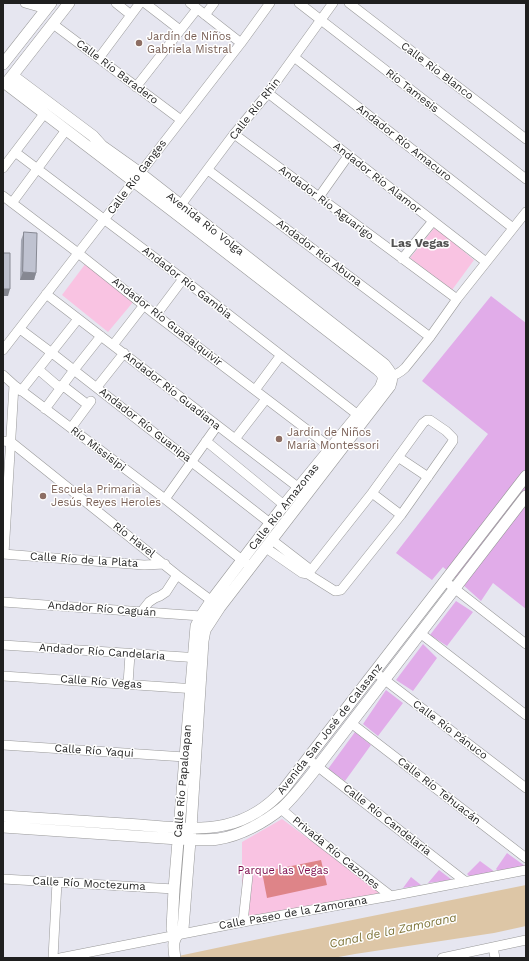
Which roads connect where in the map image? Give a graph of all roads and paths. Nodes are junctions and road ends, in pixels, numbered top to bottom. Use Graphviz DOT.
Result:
graph roads {
  1 [pos="25,3"];
  2 [pos="69,3"];
  3 [pos="116,3"];
  4 [pos="140,3"];
  5 [pos="145,3"];
  6 [pos="214,3"];
  7 [pos="270,3"];
  8 [pos="299,3"];
  9 [pos="333,3"];
  10 [pos="348,3"];
  11 [pos="49,6"];
  12 [pos="194,6"];
  13 [pos="131,15"];
  14 [pos="205,15"];
  15 [pos="321,20"];
  16 [pos="53,24"];
  17 [pos="180,30"];
  18 [pos="241,43"];
  19 [pos="294,57"];
  20 [pos="98,58"];
  21 [pos="3,64"];
  22 [pos="7,83"];
  23 [pos="136,87"];
  24 [pos="268,93"];
  25 [pos="44,114"];
  26 [pos="181,120"];
  27 [pos="66,130"];
  28 [pos="234,134"];
  29 [pos="526,139"];
  30 [pos="15,152"];
  31 [pos="348,156"];
  32 [pos="3,168"];
  33 [pos="37,169"];
  34 [pos="208,170"];
  35 [pos="140,173"];
  36 [pos="526,179"];
  37 [pos="133,182"];
  38 [pos="3,196"];
  39 [pos="318,196"];
  40 [pos="12,202"];
  41 [pos="178,209"];
  42 [pos="526,212"];
  43 [pos="105,220"];
  44 [pos="433,221"];
  45 [pos="513,228"];
  46 [pos="78,253"];
  47 [pos="402,259"];
  48 [pos="486,262"];
  49 [pos="183,279"];
  50 [pos="46,294"];
  51 [pos="457,300"];
  52 [pos="144,305"];
  53 [pos="156,315"];
  54 [pos="78,319"];
  55 [pos="20,328"];
  56 [pos="101,336"];
  57 [pos="430,337"];
  58 [pos="113,345"];
  59 [pos="3,350"];
  60 [pos="52,353"];
  61 [pos="124,354"];
  62 [pos="281,355"];
  63 [pos="39,370"];
  64 [pos="74,370"];
  65 [pos="3,375"];
  66 [pos="388,377"];
  67 [pos="14,385"];
  68 [pos="61,387"];
  69 [pos="97,387"];
  70 [pos="255,390"];
  71 [pos="21,391"];
  72 [pos="266,399"];
  73 [pos="45,409"];
  74 [pos="358,415"];
  75 [pos="217,426"];
  76 [pos="7,427"];
  77 [pos="71,428"];
  78 [pos="235,439"];
  79 [pos="206,441"];
  80 [pos="7,442"];
  81 [pos="331,448"];
  82 [pos="398,457"];
  83 [pos="191,461"];
  84 [pos="526,476"];
  85 [pos="428,477"];
  86 [pos="311,480"];
  87 [pos="299,488"];
  88 [pos="514,490"];
  89 [pos="372,493"];
  90 [pos="525,497"];
  91 [pos="165,499"];
  92 [pos="284,505"];
  93 [pos="401,515"];
  94 [pos="270,523"];
  95 [pos="269,544"];
  96 [pos="4,554"];
  97 [pos="247,563"];
  98 [pos="165,564"];
  99 [pos="308,574"];
  100 [pos="177,575"];
  101 [pos="444,581"];
  102 [pos="455,589"];
  103 [pos="3,602"];
  104 [pos="216,604"];
  105 [pos="141,612"];
  106 [pos="201,624"];
  107 [pos="420,633"];
  108 [pos="526,644"];
  109 [pos="3,645"];
  110 [pos="130,654"];
  111 [pos="198,658"];
  112 [pos="375,672"];
  113 [pos="3,676"];
  114 [pos="384,680"];
  115 [pos="128,684"];
  116 [pos="195,689"];
  117 [pos="526,715"];
  118 [pos="351,723"];
  119 [pos="3,745"];
  120 [pos="185,757"];
  121 [pos="308,758"];
  122 [pos="318,766"];
  123 [pos="526,788"];
  124 [pos="281,809"];
  125 [pos="3,816"];
  126 [pos="3,827"];
  127 [pos="179,827"];
  128 [pos="190,828"];
  129 [pos="178,839"];
  130 [pos="190,839"];
  131 [pos="526,858"];
  132 [pos="526,870"];
  133 [pos="248,876"];
  134 [pos="3,879"];
  135 [pos="57,882"];
  136 [pos="466,882"];
  137 [pos="174,889"];
  138 [pos="391,896"];
  139 [pos="243,922"];
  140 [pos="176,935"];
  141 [pos="526,940"];
  142 [pos="493,947"];
  143 [pos="175,957"];
  144 [pos="53,958"];
  145 [pos="60,958"];
  146 [pos="442,958"];
  147 [pos="495,958"];
  1 -- 11 [label="street"];
  2 -- 16 [label="street"];
  3 -- 13 [label="street"];
  4 -- 13 [label="street"];
  5 -- 17 [label="street"];
  6 -- 14 [label="street"];
  7 -- 18 [label="street, Calle Río Ganges"];
  8 -- 15 [label="street, Río Tamesis"];
  9 -- 15 [label="street, Calle Río Rhin"];
  10 -- 29 [label="street, Calle Río Blanco"];
  11 -- 21 [label="street"];
  12 -- 14 [label="street"];
  12 -- 17 [label="street"];
  13 -- 20 [label="street"];
  14 -- 18 [label="street"];
  15 -- 19 [label="street, Calle Río Rhin"];
  15 -- 36 [label="street, Río Tamesis"];
  16 -- 20 [label="street, Calle Río Baradero"];
  16 -- 22 [label="street"];
  17 -- 23 [label="street"];
  18 -- 26 [label="street, Calle Río Ganges"];
  19 -- 24 [label="street, Calle Río Rhin"];
  19 -- 45 [label="street, Andador Río Amacuro"];
  20 -- 23 [label="street, Calle Río Baradero"];
  22 -- 25 [label="street, Avenida Río Volga"];
  22 -- 35 [label="street, Avenida Río Volga"];
  23 -- 26 [label="street, Calle Río Baradero"];
  24 -- 28 [label="street, Calle Río Rhin"];
  24 -- 31 [label="street, Andador Río Alamor"];
  25 -- 27 [label="street, Avenida Río Volga"];
  25 -- 30 [label="street"];
  26 -- 35 [label="street, Calle Río Ganges"];
  27 -- 33 [label="street"];
  27 -- 37 [label="street, Avenida Río Volga"];
  28 -- 34 [label="street, Calle Río Rhin"];
  28 -- 39 [label="street, Andador Río Aguarigo"];
  30 -- 32 [label="street"];
  30 -- 33 [label="street, Andador Río Gambia"];
  31 -- 39 [label="street"];
  31 -- 44 [label="street, Andador Río Alamor"];
  33 -- 40 [label="street"];
  33 -- 43 [label="street, Andador Río Gambia"];
  34 -- 41 [label="street, Calle Río Rhin"];
  34 -- 57 [label="street, Andador Río Abuna"];
  35 -- 37 [label="street, Calle Río Ganges"];
  35 -- 41 [label="street, Avenida Río Volga"];
  37 -- 41 [label="street, Avenida Río Volga"];
  37 -- 43 [label="street, Calle Río Ganges"];
  38 -- 40 [label="street, Andador Río Guadalquivir"];
  39 -- 47 [label="street, Andador Río Aguarigo"];
  40 -- 46 [label="street, Andador Río Guadalquivir"];
  41 -- 66 [label="street, Avenida Río Volga"];
  42 -- 45 [label="street, Calle Río Amazonas"];
  43 -- 46 [label="street, Calle Río Ganges"];
  43 -- 49 [label="street, Andador Río Gambia"];
  44 -- 47 [label="street"];
  44 -- 48 [label="street, Andador Río Alamor"];
  45 -- 48 [label="street, Calle Río Amazonas"];
  46 -- 50 [label="street, Calle Río Ganges"];
  46 -- 52 [label="street, Andador Río Guadalquivir"];
  47 -- 51 [label="street, Andador Río Aguarigo"];
  48 -- 51 [label="street, Calle Río Amazonas"];
  49 -- 53 [label="street"];
  49 -- 62 [label="street, Andador Río Gambia"];
  50 -- 54 [label="street, Andador Río Guadiana"];
  50 -- 55 [label="street, Calle Río Ganges"];
  51 -- 57 [label="street, Calle Río Amazonas"];
  52 -- 53 [label="street, Andador Río Guadalquivir"];
  52 -- 58 [label="street"];
  53 -- 70 [label="street, Andador Río Guadalquivir"];
  54 -- 56 [label="street, Andador Río Guadiana"];
  54 -- 60 [label="street"];
  55 -- 59 [label="street, Calle Río Ganges"];
  55 -- 60 [label="street, Andador Río Guanipa"];
  56 -- 58 [label="street, Andador Río Guadiana"];
  56 -- 64 [label="street"];
  57 -- 66 [label="street, Calle Río Amazonas"];
  58 -- 61 [label="street, Andador Río Guadiana"];
  60 -- 63 [label="street"];
  60 -- 64 [label="street, Andador Río Guanipa"];
  61 -- 69 [label="street"];
  61 -- 75 [label="street, Andador Río Guadiana"];
  62 -- 70 [label="street"];
  62 -- 74 [label="street, Andador Río Gambia"];
  63 -- 68 [label="street"];
  63 -- 71 [label="street"];
  64 -- 68 [label="street"];
  64 -- 69 [label="street, Andador Río Guanipa"];
  65 -- 67 [label="street, Río Missisipi"];
  66 -- 74 [label="street, Calle Río Amazonas"];
  66 -- 86 [label="street, Calle Río Amazonas"];
  67 -- 71 [label="street, Río Missisipi"];
  67 -- 76 [label="street"];
  68 -- 73 [label="street"];
  68 -- 77 [label="street"];
  69 -- 83 [label="street, Andador Río Guanipa"];
  70 -- 72 [label="street, Andador Río Guadalquivir"];
  71 -- 73 [label="street, Río Missisipi"];
  72 -- 78 [label="street"];
  72 -- 81 [label="street, Andador Río Guadalquivir"];
  73 -- 77 [label="street, Río Missisipi"];
  74 -- 81 [label="street, Calle Río Amazonas"];
  75 -- 78 [label="street, Andador Río Guadiana"];
  75 -- 79 [label="street"];
  76 -- 80 [label="street"];
  77 -- 91 [label="street, Río Missisipi"];
  78 -- 87 [label="street, Andador Río Guadiana"];
  79 -- 83 [label="street"];
  79 -- 92 [label="street"];
  80 -- 96 [label="street"];
  80 -- 98 [label="street, Río Havel"];
  81 -- 86 [label="street, Calle Río Amazonas"];
  82 -- 85 [label="street"];
  82 -- 85 [label="street"];
  82 -- 89 [label="street"];
  83 -- 91 [label="street"];
  83 -- 94 [label="street, Andador Río Guanipa"];
  84 -- 88 [label="street, Avenida San José de Calasanz"];
  85 -- 93 [label="street"];
  86 -- 87 [label="street, Calle Río Amazonas"];
  86 -- 95 [label="street, Calle Río Amazonas"];
  87 -- 92 [label="street, Calle Río Amazonas"];
  88 -- 90 [label="street"];
  88 -- 101 [label="street, Avenida San José de Calasanz"];
  89 -- 93 [label="street"];
  89 -- 99 [label="street"];
  90 -- 102 [label="street, Avenida San José de Calasanz"];
  91 -- 97 [label="street, Río Missisipi"];
  92 -- 94 [label="street, Calle Río Amazonas"];
  93 -- 99 [label="street"];
  94 -- 97 [label="street, Calle Río Amazonas"];
  95 -- 97 [label="street, Calle Río Amazonas"];
  95 -- 99 [label="street"];
  96 -- 98 [label="street, Calle Río de la Plata"];
  97 -- 104 [label="street, Calle Río Amazonas"];
  98 -- 100 [label="street, Río Havel"];
  100 -- 104 [label="street, Río Havel"];
  100 -- 105 [label="street"];
  101 -- 102 [label="street"];
  101 -- 112 [label="street, Avenida San José de Calasanz"];
  102 -- 107 [label="street, Avenida San José de Calasanz"];
  102 -- 108 [label="street"];
  103 -- 105 [label="street, Andador Río Caguán"];
  104 -- 106 [label="street, Calle Río Amazonas"];
  105 -- 106 [label="street, Andador Río Caguán"];
  106 -- 111 [label="street, Calle Río Papaloapan"];
  107 -- 114 [label="street, Avenida San José de Calasanz"];
  107 -- 117 [label="street"];
  109 -- 110 [label="street, Andador Río Candelaria"];
  110 -- 111 [label="street, Andador Río Candelaria"];
  110 -- 115 [label="street"];
  111 -- 116 [label="street, Calle Río Papaloapan"];
  112 -- 114 [label="street, Calle Río Pánuco"];
  112 -- 121 [label="street, Avenida San José de Calasanz"];
  113 -- 115 [label="street, Calle Río Vegas"];
  114 -- 118 [label="street, Avenida San José de Calasanz"];
  114 -- 123 [label="street, Calle Río Pánuco"];
  115 -- 116 [label="street, Calle Río Vegas"];
  116 -- 120 [label="street, Calle Río Papaloapan"];
  116 -- 128 [label="street, Calle Río Papaloapan"];
  118 -- 122 [label="street, Avenida San José de Calasanz"];
  118 -- 131 [label="street, Calle Río Tehuacán"];
  119 -- 120 [label="street, Calle Río Yaqui"];
  120 -- 127 [label="street, Calle Río Papaloapan"];
  121 -- 122 [label="street, Calle Río Candelaria"];
  121 -- 128 [label="street, Avenida San José de Calasanz"];
  122 -- 124 [label="street, Avenida San José de Calasanz"];
  122 -- 136 [label="street, Calle Río Candelaria"];
  124 -- 130 [label="street, Avenida San José de Calasanz"];
  124 -- 138 [label="street, Privada Río Cazones"];
  125 -- 127 [label="street, Avenida San José de Calasanz"];
  126 -- 129 [label="street, Avenida San José de Calasanz"];
  127 -- 128 [label="street, Avenida San José de Calasanz"];
  127 -- 129 [label="street, Calle Río Papaloapan"];
  128 -- 130 [label="street, Calle Río Papaloapan"];
  129 -- 130 [label="street, Avenida San José de Calasanz"];
  129 -- 137 [label="street, Calle Río Papaloapan"];
  130 -- 140 [label="street, Calle Río Papaloapan"];
  132 -- 136 [label="street, Calle Paseo de la Zamorana"];
  133 -- 139 [label="street"];
  134 -- 135 [label="street, Calle Río Moctezuma"];
  135 -- 137 [label="street, Calle Río Moctezuma"];
  135 -- 144 [label="street"];
  136 -- 138 [label="street, Calle Paseo de la Zamorana"];
  137 -- 140 [label="street, Calle Río Papaloapan"];
  138 -- 139 [label="street, Calle Paseo de la Zamorana"];
  139 -- 140 [label="street, Calle Paseo de la Zamorana"];
  140 -- 143 [label="street, Calle Río Papaloapan"];
  140 -- 145 [label="street, Calle Paseo de la Zamorana"];
  141 -- 142 [label="street"];
  142 -- 146 [label="street"];
  142 -- 147 [label="street"];
}
